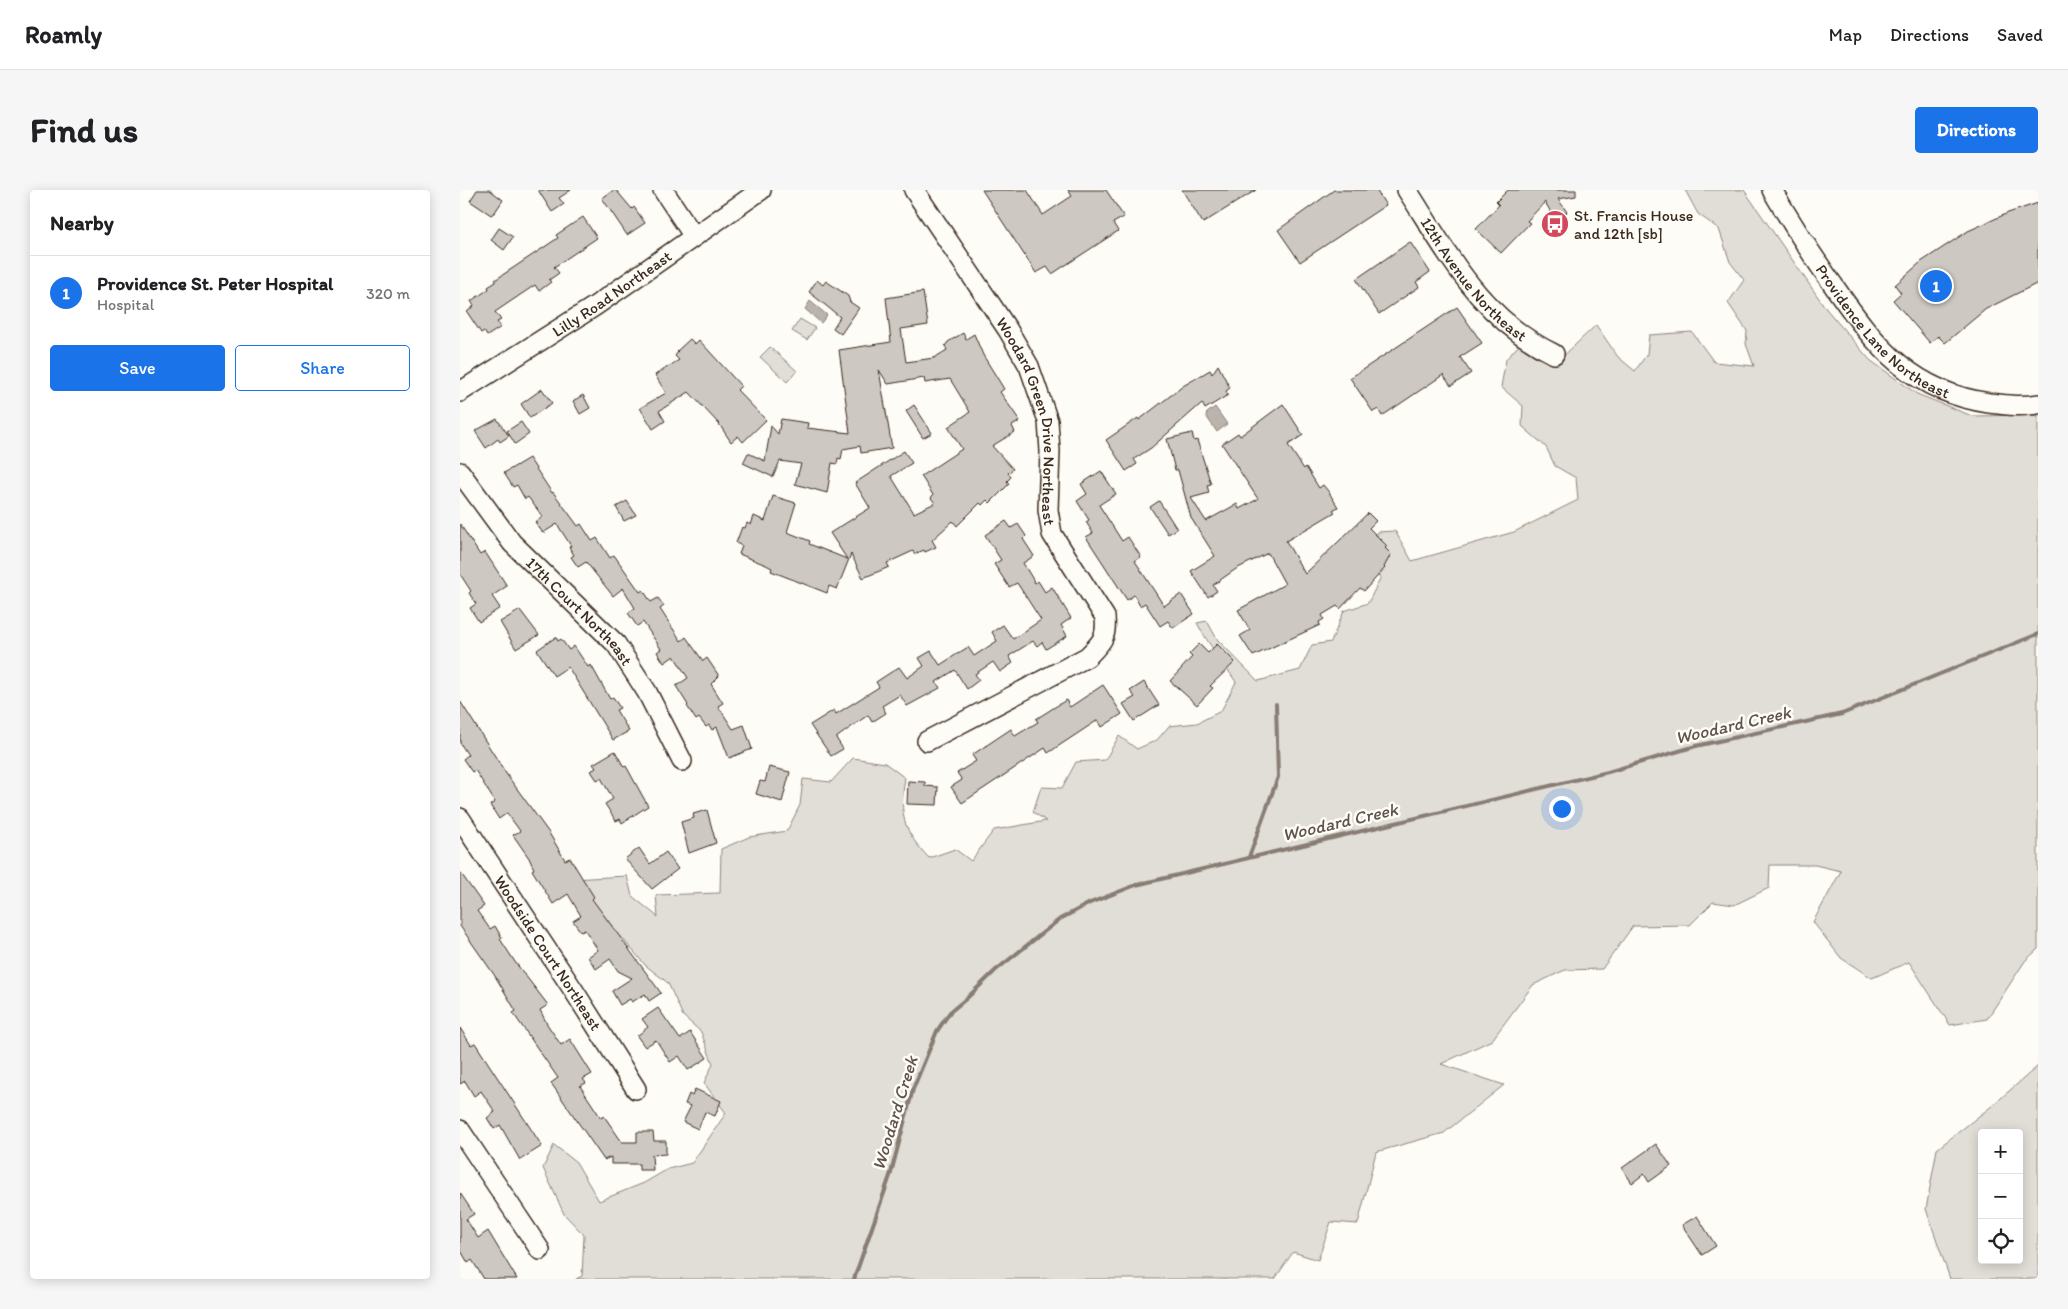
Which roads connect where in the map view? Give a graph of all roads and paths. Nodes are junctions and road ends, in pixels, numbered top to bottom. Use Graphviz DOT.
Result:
graph roads {
  1 [pos="663,190"];
  2 [pos="761,190"];
  3 [pos="914,190"];
  4 [pos="1407,190"];
  5 [pos="1772,190"];
  6 [pos="693,235"];
  7 [pos="1554,354"];
  8 [pos="460,392"];
  9 [pos="2038,404"];
  10 [pos="460,472"];
  11 [pos="928,741"];
  12 [pos="682,761"];
  13 [pos="460,818"];
  14 [pos="636,1089"];
  15 [pos="460,1130"];
  16 [pos="540,1250"];
  1 -- 6 [label="street"];
  2 -- 6 [label="street, Lilly Road Northeast"];
  3 -- 11 [label="street, Woodard Green Drive Northeast"];
  4 -- 7 [label="street, 12th Avenue Northeast"];
  5 -- 9 [label="street, Providence Lane Northeast"];
  6 -- 8 [label="street, Lilly Road Northeast"];
  10 -- 12 [label="street, 17th Court Northeast"];
  13 -- 14 [label="street, Woodside Court Northeast"];
  15 -- 16 [label="street"];
}
